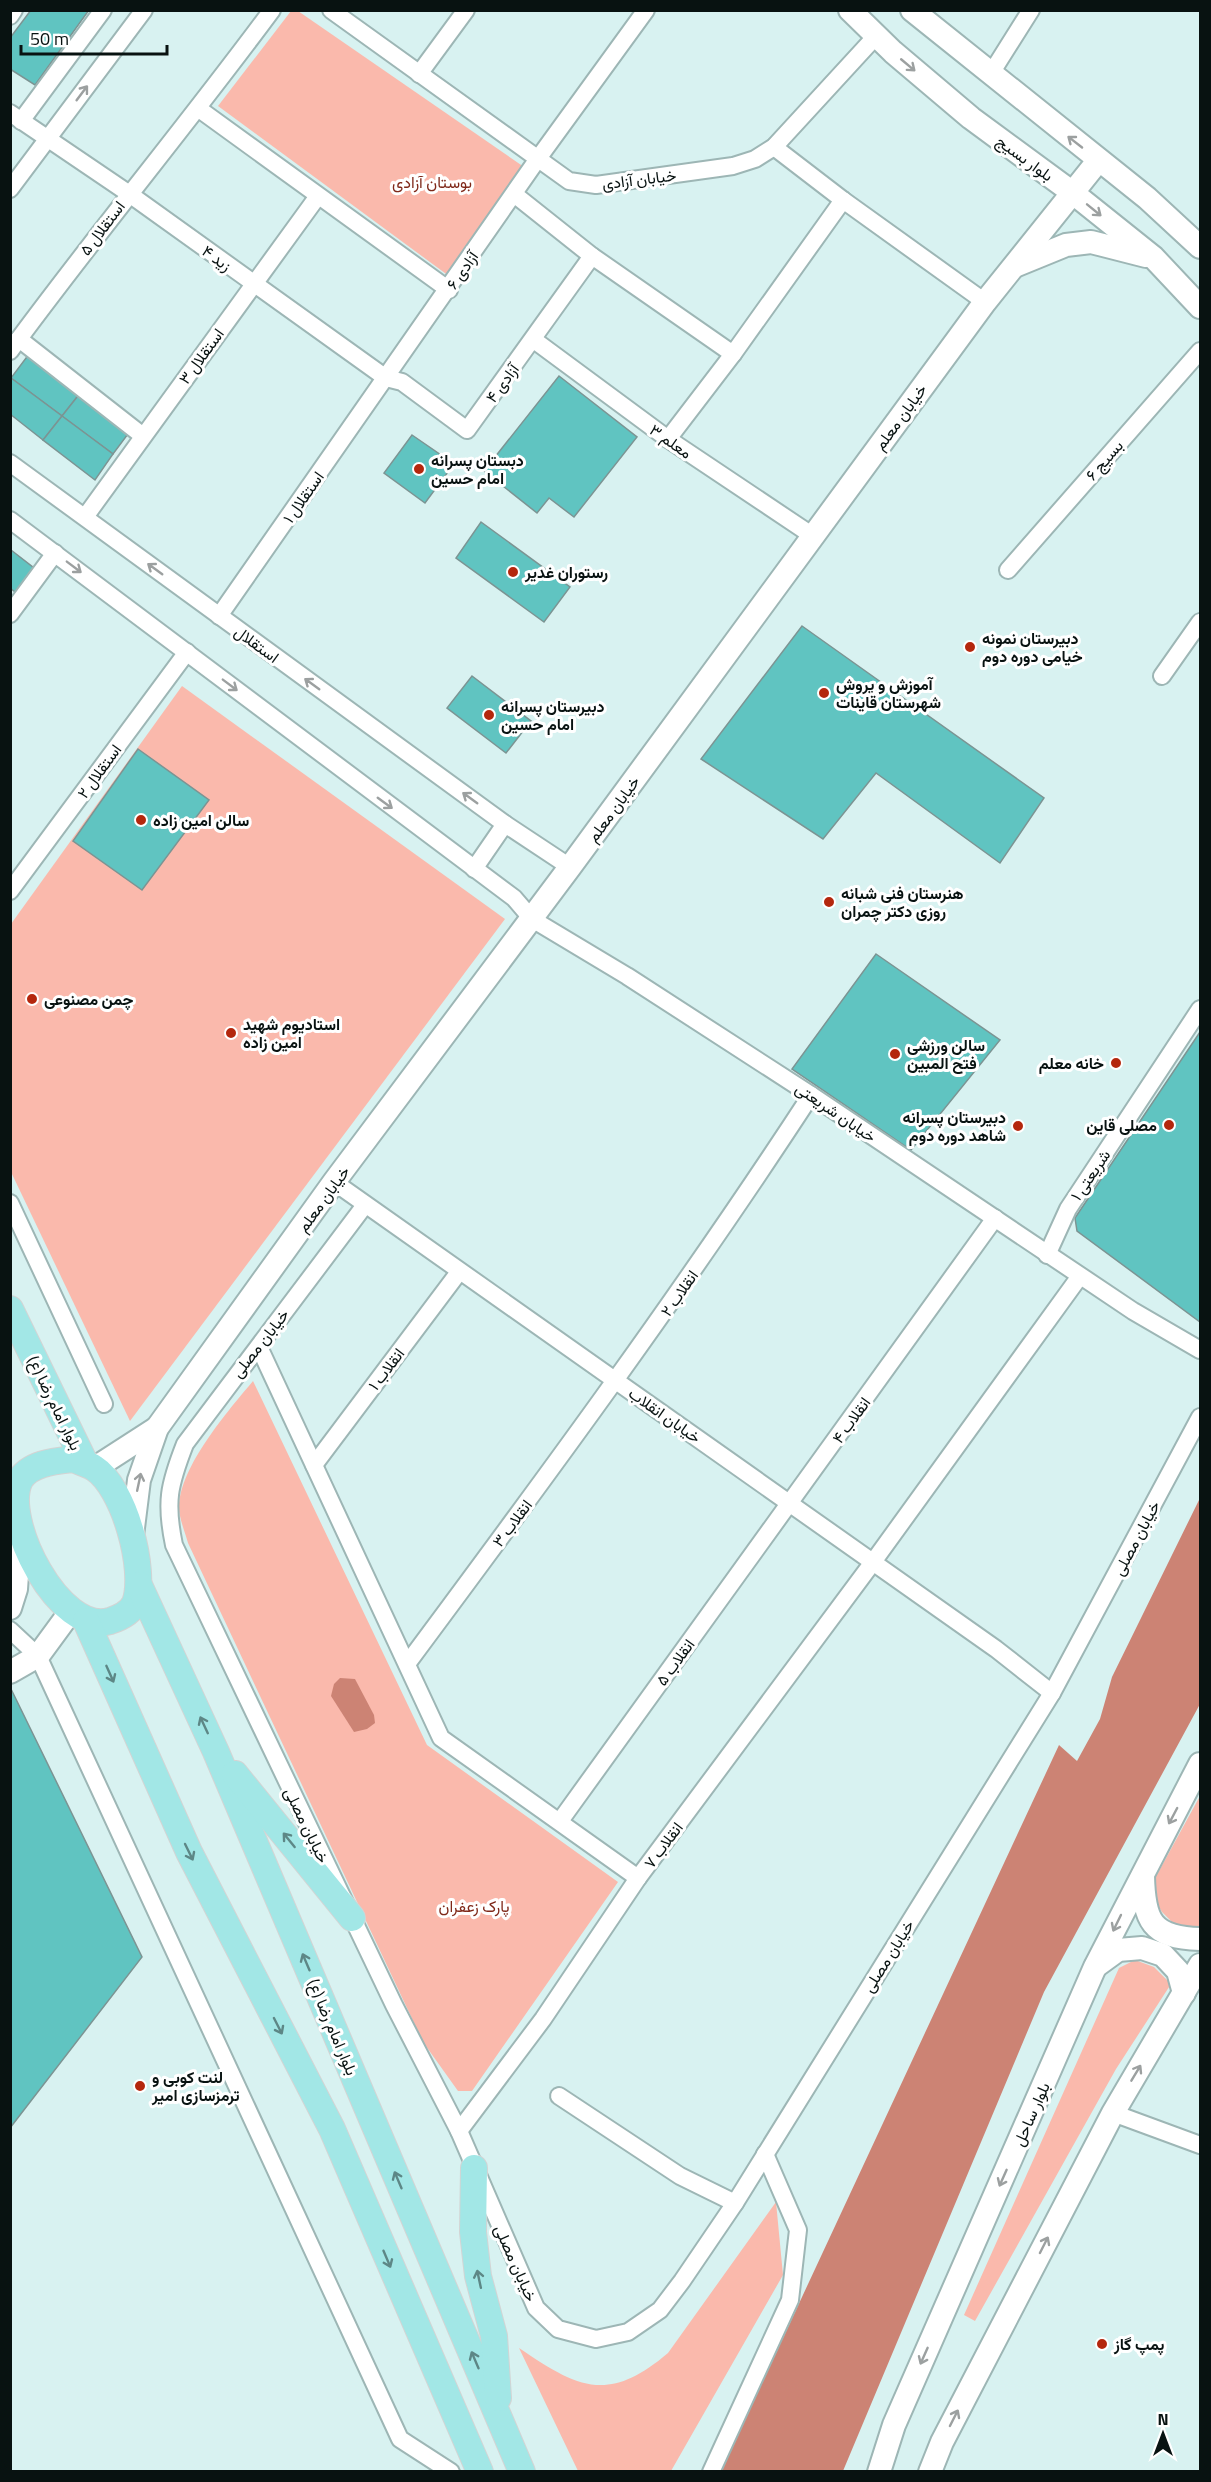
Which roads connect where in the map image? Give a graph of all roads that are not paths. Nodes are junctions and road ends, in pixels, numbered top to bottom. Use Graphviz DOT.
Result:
graph roads {
  1 [pos="14,10"];
  2 [pos="103,10"];
  3 [pos="144,10"];
  4 [pos="272,10"];
  5 [pos="331,10"];
  6 [pos="466,10"];
  7 [pos="646,10"];
  8 [pos="850,10"];
  9 [pos="912,10"];
  10 [pos="1031,10"];
  11 [pos="10,16"];
  12 [pos="876,36"];
  13 [pos="419,74"];
  14 [pos="990,75"];
  15 [pos="199,109"];
  16 [pos="16,117"];
  17 [pos="47,139"];
  18 [pos="774,147"];
  19 [pos="537,160"];
  20 [pos="1098,161"];
  21 [pos="10,189"];
  22 [pos="129,193"];
  23 [pos="1073,193"];
  24 [pos="514,194"];
  25 [pos="318,196"];
  26 [pos="843,200"];
  27 [pos="1200,247"];
  28 [pos="592,256"];
  29 [pos="1153,257"];
  30 [pos="1012,267"];
  31 [pos="254,284"];
  32 [pos="448,290"];
  33 [pos="985,302"];
  34 [pos="1200,307"];
  35 [pos="534,340"];
  36 [pos="15,345"];
  37 [pos="1200,351"];
  38 [pos="733,354"];
  39 [pos="386,378"];
  40 [pos="143,436"];
  41 [pos="668,439"];
  42 [pos="10,463"];
  43 [pos="84,517"];
  44 [pos="10,520"];
  45 [pos="813,536"];
  46 [pos="55,553"];
  47 [pos="1008,570"];
  48 [pos="10,614"];
  49 [pos="219,616"];
  50 [pos="1200,622"];
  51 [pos="187,652"];
  52 [pos="1162,676"];
  53 [pos="505,824"];
  54 [pos="570,867"];
  55 [pos="474,869"];
  56 [pos="10,891"];
  57 [pos="532,919"];
  58 [pos="1200,1009"];
  59 [pos="812,1095"];
  60 [pos="334,1182"];
  61 [pos="10,1203"];
  62 [pos="365,1205"];
  63 [pos="995,1218"];
  64 [pos="1047,1255"];
  65 [pos="459,1272"];
  66 [pos="1080,1276"];
  67 [pos="10,1309"];
  68 [pos="259,1347"];
  69 [pos="1200,1350"];
  70 [pos="617,1381"];
  71 [pos="104,1404"];
  72 [pos="1200,1416"];
  73 [pos="157,1428"];
  74 [pos="314,1465"];
  75 [pos="90,1466"];
  76 [pos="13,1488"];
  77 [pos="790,1504"];
  78 [pos="20,1532"];
  79 [pos="131,1538"];
  80 [pos="873,1562"];
  81 [pos="139,1585"];
  82 [pos="10,1608"];
  83 [pos="78,1616"];
  84 [pos="10,1630"];
  85 [pos="38,1656"];
  86 [pos="407,1664"];
  87 [pos="10,1672"];
  88 [pos="1052,1693"];
  89 [pos="216,1752"];
  90 [pos="1200,1764"];
  91 [pos="560,1821"];
  92 [pos="1143,1871"];
  93 [pos="639,1878"];
  94 [pos="352,1918"];
  95 [pos="1200,1939"];
  96 [pos="1200,1965"];
  97 [pos="1095,1967"];
  98 [pos="1184,1993"];
  99 [pos="559,2096"];
  100 [pos="1113,2113"];
  101 [pos="459,2131"];
  102 [pos="1200,2145"];
  103 [pos="765,2154"];
  104 [pos="474,2168"];
  105 [pos="735,2203"];
  106 [pos="500,2419"];
  107 [pos="451,2472"];
  108 [pos="480,2472"];
  109 [pos="522,2472"];
  110 [pos="711,2472"];
  111 [pos="879,2472"];
  112 [pos="930,2472"];
  1 -- 11 [label="street"];
  2 -- 16 [label="street"];
  17 -- 3 [label="street, one-way"];
  4 -- 15 [label="street, استقلال ۵"];
  5 -- 13 [label="street, خیابان آزادی"];
  6 -- 13 [label="street"];
  7 -- 19 [label="street, آزادی ۶"];
  8 -- 12 [label="main road, بلوار بسیج"];
  9 -- 14 [label="main road"];
  10 -- 14 [label="street"];
  12 -- 18 [label="street, خیابان آزادی"];
  12 -- 23 [label="main road, بلوار بسیج, one-way"];
  13 -- 19 [label="street, خیابان آزادی"];
  20 -- 14 [label="main road, one-way"];
  15 -- 22 [label="street, استقلال ۵"];
  15 -- 25 [label="street"];
  16 -- 17 [label="street, زید ۴"];
  17 -- 21 [label="street"];
  17 -- 22 [label="street, زید ۴"];
  18 -- 19 [label="street, خیابان آزادی"];
  18 -- 26 [label="street"];
  19 -- 24 [label="street, آزادی ۶"];
  20 -- 23 [label="main road, خیابان معلم"];
  20 -- 27 [label="main road"];
  22 -- 31 [label="street, زید ۴"];
  22 -- 36 [label="street, استقلال ۵"];
  23 -- 29 [label="main road, بلوار بسیج, one-way"];
  23 -- 30 [label="main road, خیابان معلم"];
  24 -- 28 [label="street"];
  24 -- 32 [label="street, آزادی ۶"];
  25 -- 31 [label="street, استقلال ۳"];
  25 -- 32 [label="street"];
  26 -- 33 [label="street"];
  26 -- 38 [label="street"];
  28 -- 35 [label="street, آزادی ۴"];
  28 -- 38 [label="street"];
  29 -- 30 [label="main road"];
  29 -- 34 [label="main road, بلوار بسیج"];
  30 -- 33 [label="main road, خیابان معلم"];
  31 -- 39 [label="street, زید ۴"];
  31 -- 40 [label="street, استقلال ۳"];
  32 -- 39 [label="street, آزادی ۶"];
  33 -- 45 [label="main road, خیابان معلم"];
  35 -- 39 [label="street, آزادی ۴"];
  35 -- 41 [label="street, معلم ۳"];
  36 -- 40 [label="street"];
  37 -- 47 [label="street, بسیج ۶"];
  38 -- 41 [label="street"];
  39 -- 49 [label="street, استقلال ۱"];
  40 -- 43 [label="street, استقلال ۳"];
  41 -- 45 [label="street, معلم ۳"];
  42 -- 43 [label="street, استقلال"];
  49 -- 43 [label="street, استقلال, one-way"];
  44 -- 46 [label="street"];
  45 -- 54 [label="main road, خیابان معلم"];
  46 -- 48 [label="street"];
  46 -- 51 [label="street, one-way"];
  53 -- 49 [label="street, استقلال, one-way"];
  50 -- 52 [label="street"];
  51 -- 55 [label="street, one-way"];
  51 -- 56 [label="street, استقلال ۲"];
  53 -- 54 [label="street, استقلال"];
  53 -- 55 [label="street"];
  54 -- 57 [label="main road, خیابان معلم"];
  55 -- 57 [label="street"];
  57 -- 59 [label="street, خیابان شریعتی"];
  57 -- 60 [label="main road, خیابان معلم"];
  58 -- 64 [label="street, شریعتی ۱"];
  59 -- 63 [label="street, خیابان شریعتی"];
  59 -- 70 [label="street, انقلاب ۲"];
  60 -- 62 [label="street, خیابان انقلاب"];
  60 -- 73 [label="main road, خیابان معلم"];
  61 -- 71 [label="street"];
  62 -- 65 [label="street, خیابان انقلاب"];
  62 -- 68 [label="street, خیابان مصلی"];
  63 -- 64 [label="street, خیابان شریعتی"];
  63 -- 77 [label="street, انقلاب ۴"];
  64 -- 66 [label="street, خیابان شریعتی"];
  65 -- 70 [label="street, خیابان انقلاب"];
  65 -- 74 [label="street, انقلاب ۱"];
  66 -- 69 [label="street, خیابان شریعتی"];
  66 -- 80 [label="street, انقلاب ۷"];
  67 -- 75 [label="main road, بلوار امام رضا (ع)"];
  68 -- 74 [label="street"];
  68 -- 94 [label="street, خیابان مصلی"];
  70 -- 77 [label="street, خیابان انقلاب"];
  70 -- 86 [label="street, انقلاب ۳"];
  72 -- 88 [label="street, خیابان مصلی"];
  73 -- 75 [label="main road"];
  79 -- 73 [label="main road, one-way"];
  74 -- 86 [label="street"];
  75 -- 76 [label="main road"];
  75 -- 79 [label="main road"];
  76 -- 78 [label="main road"];
  77 -- 80 [label="street, خیابان انقلاب"];
  77 -- 91 [label="street, انقلاب ۵"];
  78 -- 82 [label="main road"];
  78 -- 83 [label="main road"];
  79 -- 81 [label="main road"];
  80 -- 88 [label="street, خیابان انقلاب"];
  80 -- 93 [label="street, انقلاب ۷"];
  81 -- 83 [label="main road"];
  89 -- 81 [label="main road, بلوار امام رضا (ع), one-way"];
  83 -- 85 [label="main road"];
  83 -- 108 [label="main road, one-way"];
  84 -- 85 [label="street"];
  85 -- 87 [label="main road"];
  85 -- 107 [label="street"];
  86 -- 91 [label="street"];
  88 -- 103 [label="street, خیابان مصلی"];
  94 -- 89 [label="main road, one-way"];
  106 -- 89 [label="main road, بلوار امام رضا (ع), one-way"];
  90 -- 92 [label="main road, بلوار ساحل, one-way"];
  91 -- 93 [label="street"];
  92 -- 95 [label="main road"];
  92 -- 97 [label="main road, بلوار ساحل, one-way"];
  93 -- 101 [label="street, انقلاب ۷"];
  94 -- 101 [label="street, خیابان مصلی"];
  96 -- 98 [label="main road"];
  97 -- 98 [label="main road"];
  97 -- 111 [label="main road, بلوار ساحل, one-way"];
  100 -- 98 [label="main road, one-way"];
  99 -- 105 [label="street"];
  100 -- 102 [label="street"];
  112 -- 100 [label="main road, one-way"];
  101 -- 104 [label="street, خیابان مصلی"];
  103 -- 105 [label="street, خیابان مصلی"];
  103 -- 110 [label="street"];
  104 -- 105 [label="street, خیابان مصلی"];
  106 -- 104 [label="main road, one-way"];
  106 -- 109 [label="main road, بلوار امام رضا (ع)"];
}
